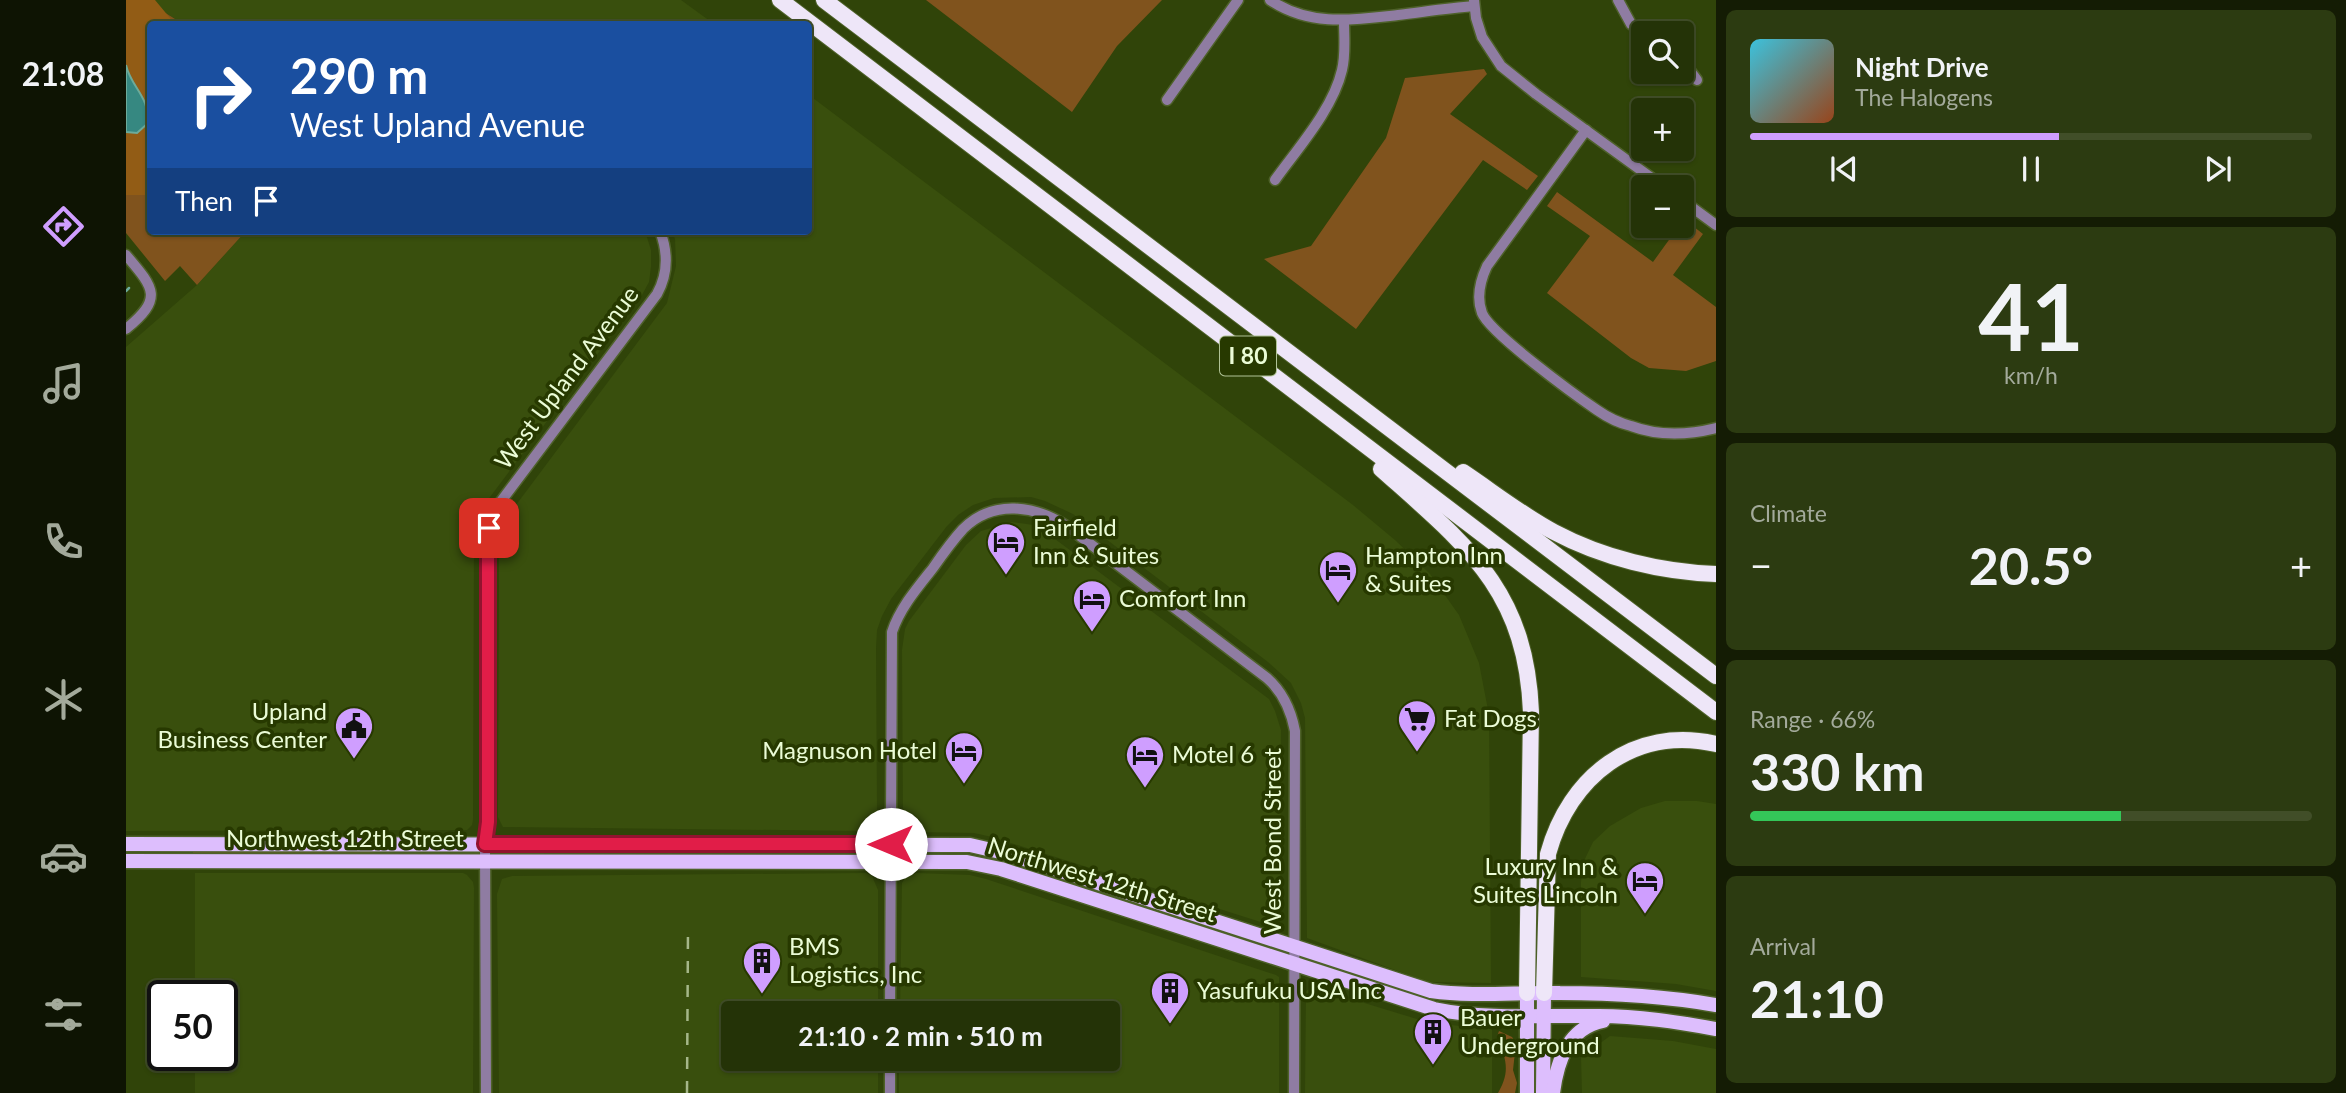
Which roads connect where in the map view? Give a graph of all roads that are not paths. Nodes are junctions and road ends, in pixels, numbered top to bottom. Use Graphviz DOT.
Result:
graph roads {
  1 [pos="779,0"];
  2 [pos="824,0"];
  3 [pos="1238,0"];
  4 [pos="1270,0"];
  5 [pos="1618,0"];
  6 [pos="1474,3"];
  7 [pos="807,21"];
  8 [pos="1344,21"];
  9 [pos="1631,22"];
  10 [pos="812,25"];
  11 [pos="1694,76"];
  12 [pos="1697,80"];
  13 [pos="1167,100"];
  14 [pos="1586,130"];
  15 [pos="1648,175"];
  16 [pos="1275,180"];
  17 [pos="1694,209"];
  18 [pos="1716,225"];
  19 [pos="661,235"];
  20 [pos="126,254"];
  21 [pos="126,329"];
  22 [pos="1304,365"];
  23 [pos="1291,388"];
  24 [pos="1716,428"];
  25 [pos="1716,574"];
  26 [pos="1716,676"];
  27 [pos="1716,712"];
  28 [pos="1716,744"];
  29 [pos="126,844"];
  30 [pos="485,844"];
  31 [pos="891,844"];
  32 [pos="126,861"];
  33 [pos="486,861"];
  34 [pos="891,861"];
  35 [pos="1293,946"];
  36 [pos="1293,965"];
  37 [pos="1527,993"];
  38 [pos="1544,993"];
  39 [pos="890,1001"];
  40 [pos="1716,1005"];
  41 [pos="1527,1016"];
  42 [pos="1543,1016"];
  43 [pos="1622,1017"];
  44 [pos="1716,1029"];
  45 [pos="890,1071"];
  46 [pos="486,1093"];
  47 [pos="890,1093"];
  48 [pos="1294,1093"];
  49 [pos="1527,1093"];
  50 [pos="1542,1093"];
  51 [pos="1553,1093"];
  1 -- 7 [label="highway, I 80"];
  2 -- 22 [label="highway, I 80"];
  3 -- 13 [label="street"];
  4 -- 8 [label="street"];
  5 -- 9 [label="street"];
  6 -- 8 [label="street"];
  6 -- 14 [label="street"];
  8 -- 16 [label="street"];
  10 -- 23 [label="highway, I 80"];
  11 -- 12 [label="street"];
  14 -- 15 [label="street"];
  14 -- 24 [label="street"];
  17 -- 18 [label="street"];
  19 -- 30 [label="street, West Upland Avenue"];
  20 -- 21 [label="street"];
  22 -- 25 [label="highway"];
  22 -- 26 [label="highway, I 80"];
  23 -- 27 [label="highway, I 80"];
  23 -- 37 [label="highway"];
  28 -- 38 [label="highway"];
  29 -- 30 [label="main road, Northwest 12th Street"];
  30 -- 31 [label="main road, Northwest 12th Street"];
  30 -- 33 [label="street, West Upland Avenue"];
  31 -- 34 [label="street"];
  31 -- 35 [label="main road, Northwest 12th Street"];
  31 -- 35 [label="street, West Bond Street"];
  32 -- 33 [label="main road, Northwest 12th Street"];
  33 -- 34 [label="main road, Northwest 12th Street"];
  33 -- 46 [label="street, West Upland Avenue"];
  34 -- 36 [label="main road, Northwest 12th Street"];
  34 -- 39 [label="street"];
  35 -- 36 [label="street, West Bond Street"];
  35 -- 37 [label="main road, Northwest 12th Street"];
  36 -- 41 [label="main road, Northwest 12th Street"];
  36 -- 48 [label="street, West Bond Street"];
  37 -- 38 [label="main road, Northwest 12th Street"];
  37 -- 41 [label="main road"];
  38 -- 40 [label="main road, Northwest 12th Street"];
  38 -- 42 [label="main road"];
  41 -- 42 [label="main road, Northwest 12th Street"];
  41 -- 49 [label="main road"];
  42 -- 43 [label="main road, Northwest 12th Street"];
  42 -- 50 [label="main road"];
  43 -- 44 [label="main road, Northwest 12th Street"];
  43 -- 51 [label="main road"];
  45 -- 47 [label="street"];
}
